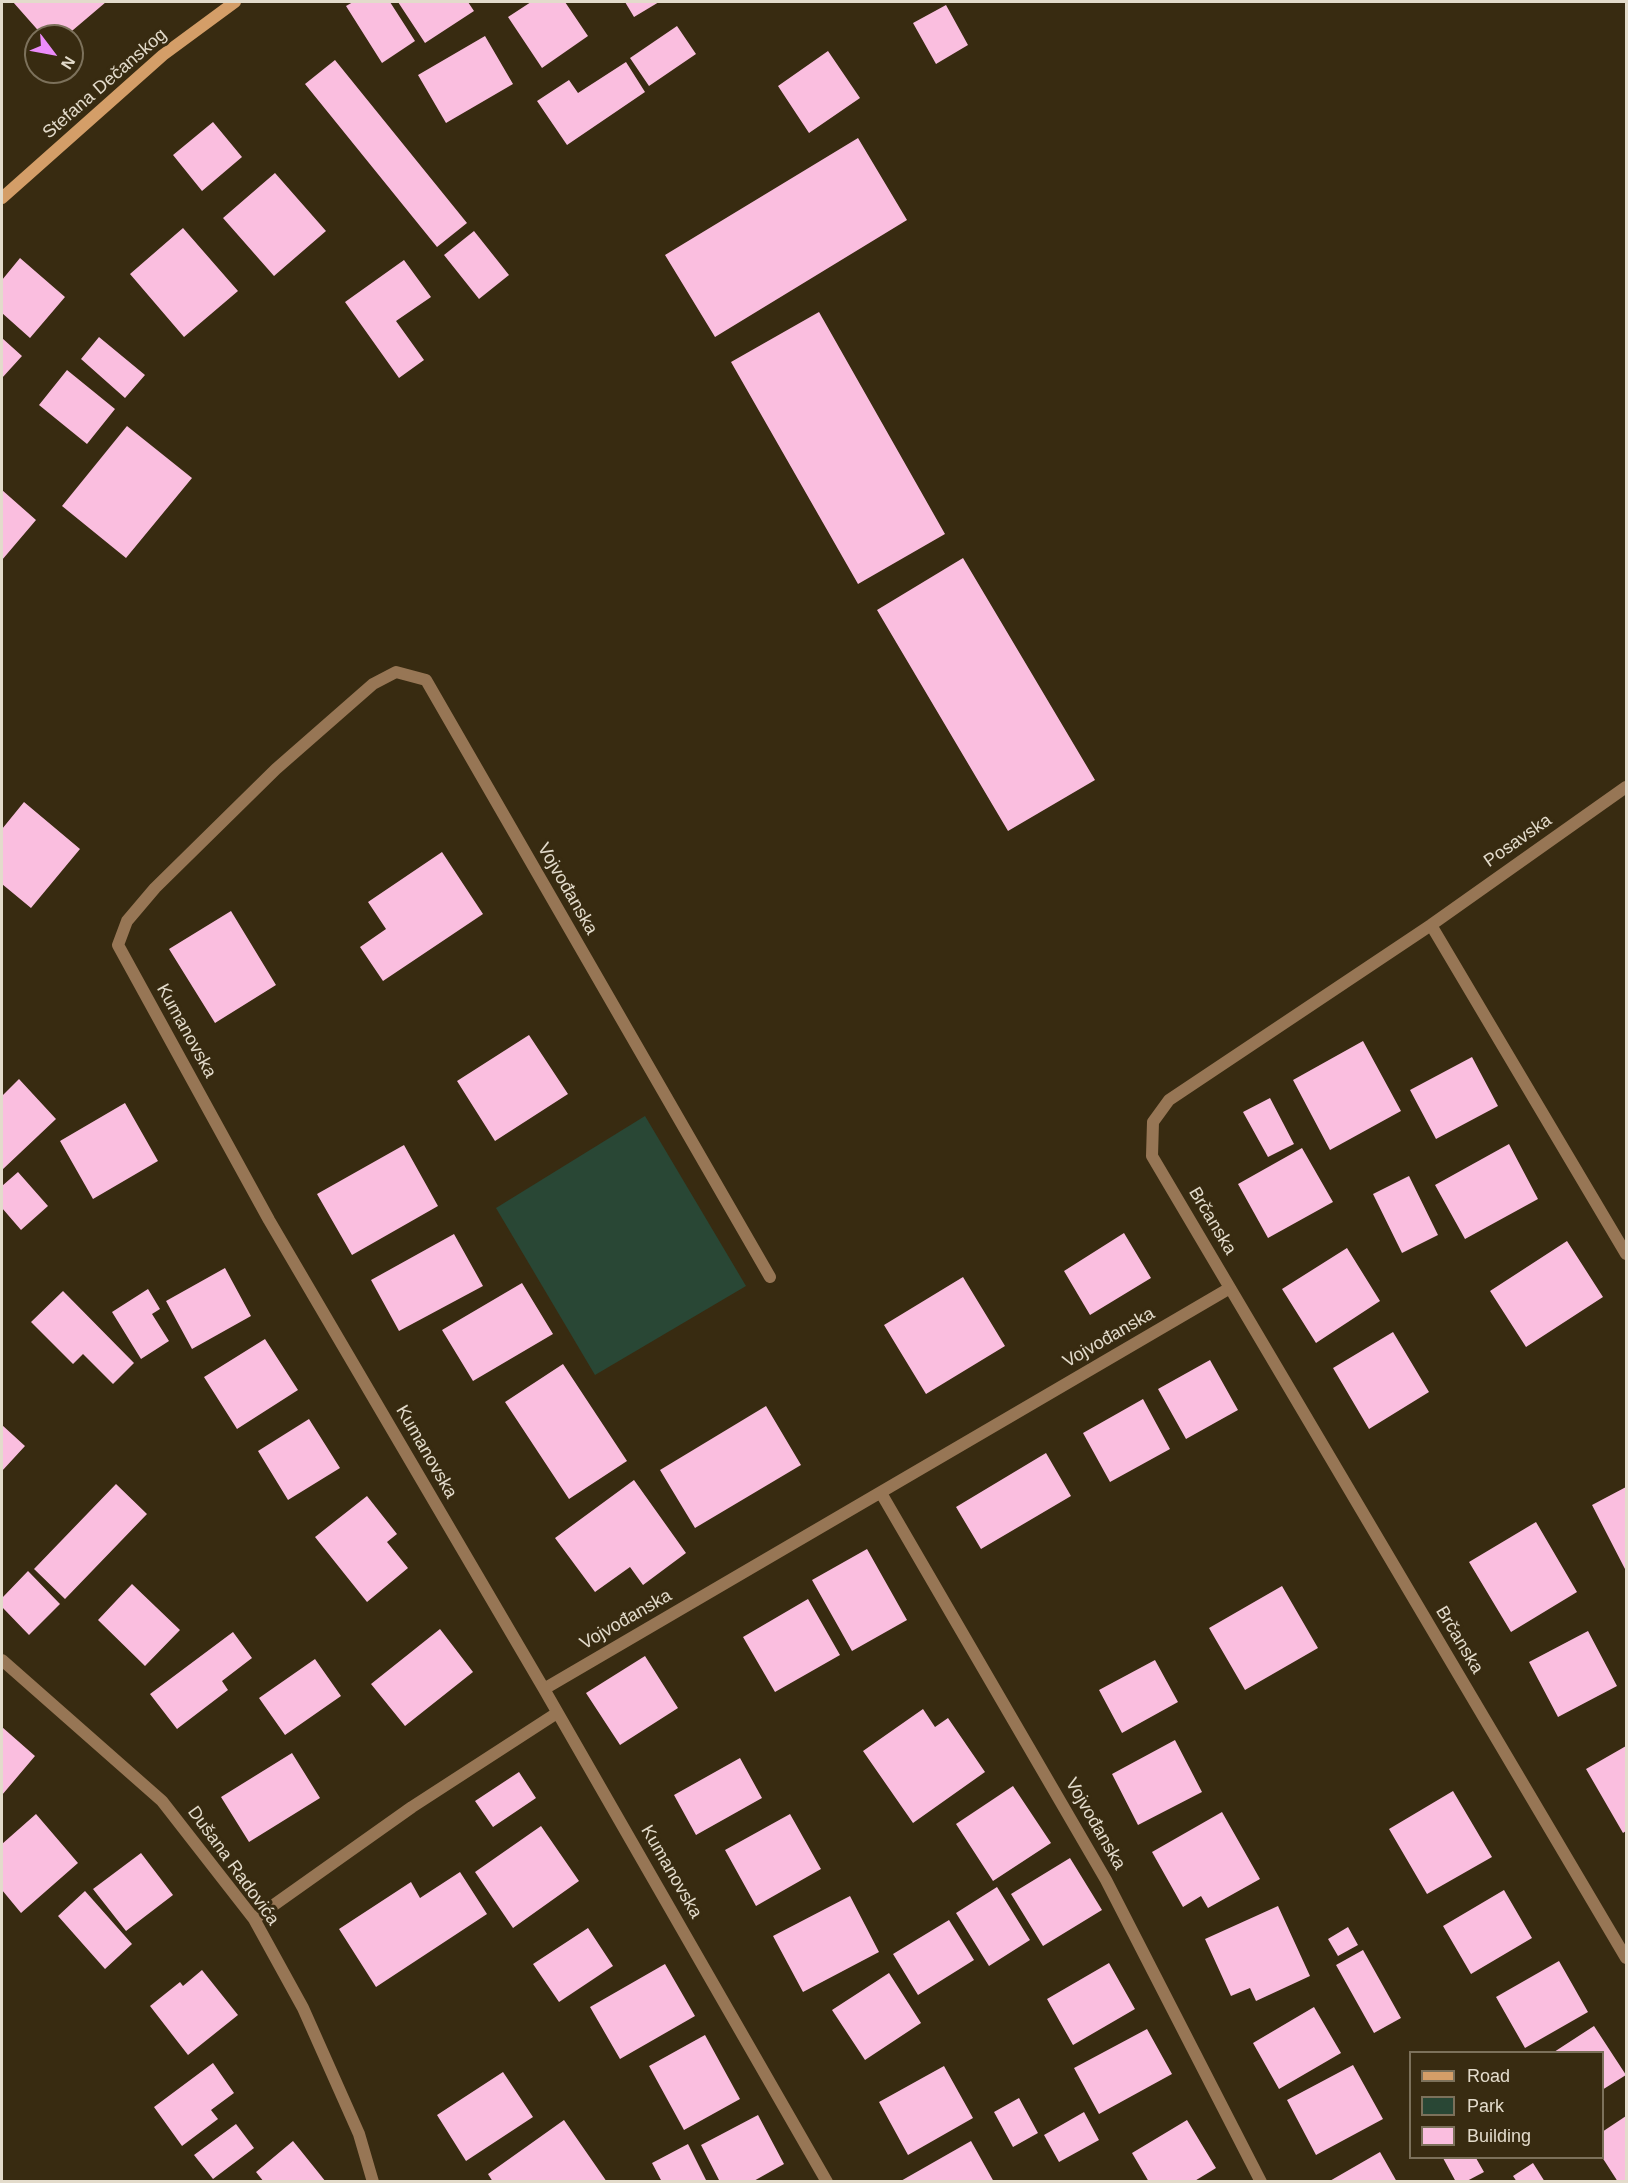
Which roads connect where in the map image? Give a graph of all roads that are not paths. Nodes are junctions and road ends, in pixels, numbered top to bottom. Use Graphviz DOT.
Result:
graph roads {
  1 [pos="235,2"];
  2 [pos="2,198"];
  3 [pos="276,769"];
  4 [pos="1626,787"];
  5 [pos="1431,925"];
  6 [pos="1626,1254"];
  7 [pos="770,1277"];
  8 [pos="1230,1288"];
  9 [pos="882,1493"];
  10 [pos="2,1660"];
  11 [pos="544,1689"];
  12 [pos="557,1713"];
  13 [pos="254,1919"];
  14 [pos="1626,1958"];
  15 [pos="373,2181"];
  16 [pos="827,2181"];
  17 [pos="1261,2181"];
  1 -- 2 [label="main road, Stefana Dečanskog"];
  3 -- 7 [label="street, Vojvođanska"];
  3 -- 11 [label="street, Kumanovska"];
  4 -- 5 [label="street, Posavska"];
  5 -- 6 [label="street"];
  5 -- 8 [label="street, Brčanska"];
  8 -- 9 [label="street, Vojvođanska"];
  8 -- 14 [label="street, Brčanska"];
  9 -- 11 [label="street, Vojvođanska"];
  9 -- 17 [label="street, Vojvođanska"];
  10 -- 13 [label="street, Dušana Radovića"];
  11 -- 12 [label="street, Kumanovska"];
  12 -- 13 [label="street"];
  12 -- 16 [label="street, Kumanovska"];
  13 -- 15 [label="street, Dušana Radovića"];
}
